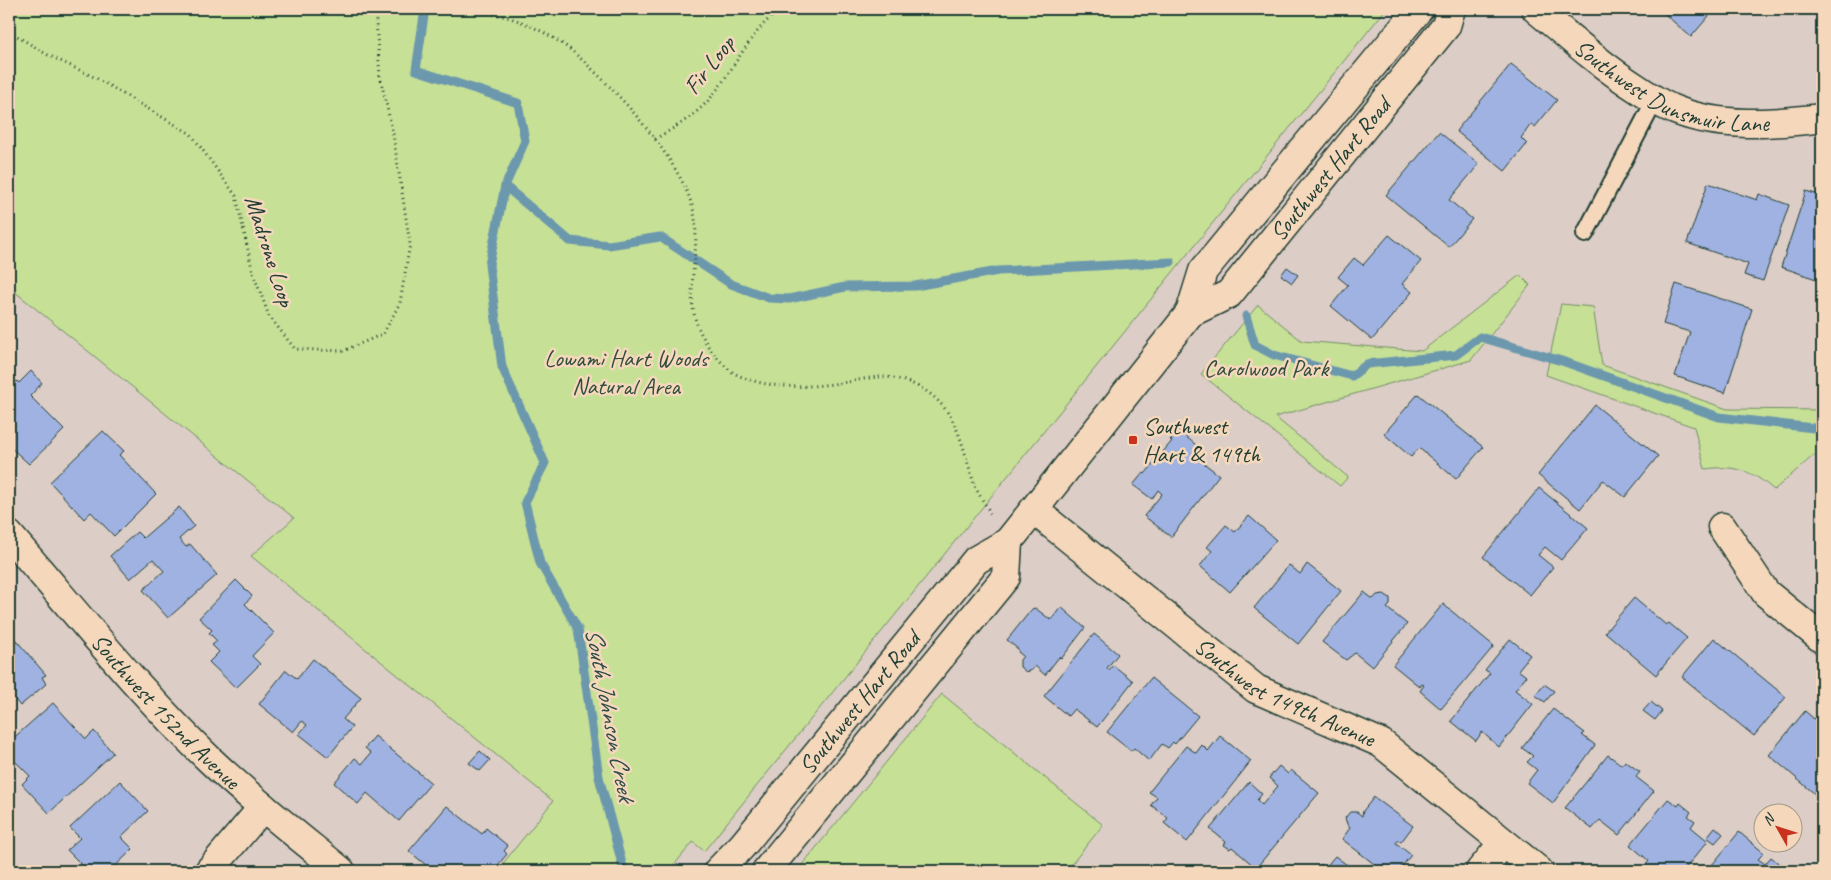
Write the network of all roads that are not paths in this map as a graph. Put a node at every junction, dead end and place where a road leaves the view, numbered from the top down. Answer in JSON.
{"nodes":[{"id":1,"x":1418,"y":9,"type":"edge"},
{"id":2,"x":1451,"y":9,"type":"edge"},
{"id":3,"x":1536,"y":9,"type":"edge"},
{"id":4,"x":1655,"y":100,"type":"junction"},
{"id":5,"x":1822,"y":118,"type":"edge"},
{"id":6,"x":1585,"y":234,"type":"dead end"},
{"id":7,"x":1190,"y":313,"type":"junction"},
{"id":8,"x":1034,"y":510,"type":"junction"},
{"id":9,"x":1722,"y":527,"type":"dead end"},
{"id":10,"x":9,"y":535,"type":"edge"},
{"id":11,"x":1008,"y":542,"type":"junction"},
{"id":12,"x":1822,"y":639,"type":"edge"},
{"id":13,"x":263,"y":807,"type":"junction"},
{"id":14,"x":1503,"y":843,"type":"junction"},
{"id":15,"x":768,"y":869,"type":"edge"},
{"id":16,"x":209,"y":871,"type":"edge"},
{"id":17,"x":341,"y":871,"type":"edge"},
{"id":18,"x":718,"y":871,"type":"edge"},
{"id":19,"x":1480,"y":871,"type":"edge"},
{"id":20,"x":1539,"y":871,"type":"edge"}],
"edges":[{"from":1,"to":7,"type":"main road","name":"Southwest Hart Road"},
{"from":2,"to":7,"type":"main road","name":"Southwest Hart Road"},
{"from":3,"to":4,"type":"main road","name":"Southwest Dunsmuir Lane"},
{"from":4,"to":5,"type":"main road","name":"Southwest Dunsmuir Lane"},
{"from":4,"to":6,"type":"lane"},
{"from":7,"to":8,"type":"main road","name":"Southwest Hart Road"},
{"from":8,"to":11,"type":"main road","name":"Southwest Hart Road"},
{"from":8,"to":14,"type":"main road","name":"Southwest 149th Avenue"},
{"from":9,"to":12,"type":"main road"},
{"from":10,"to":13,"type":"main road","name":"Southwest 152nd Avenue"},
{"from":11,"to":15,"type":"main road","name":"Southwest Hart Road"},
{"from":11,"to":18,"type":"main road","name":"Southwest Hart Road"},
{"from":13,"to":16,"type":"main road"},
{"from":13,"to":17,"type":"main road","name":"Southwest 152nd Avenue"},
{"from":14,"to":19,"type":"main road"},
{"from":14,"to":20,"type":"main road","name":"Southwest 149th Avenue"}]}
